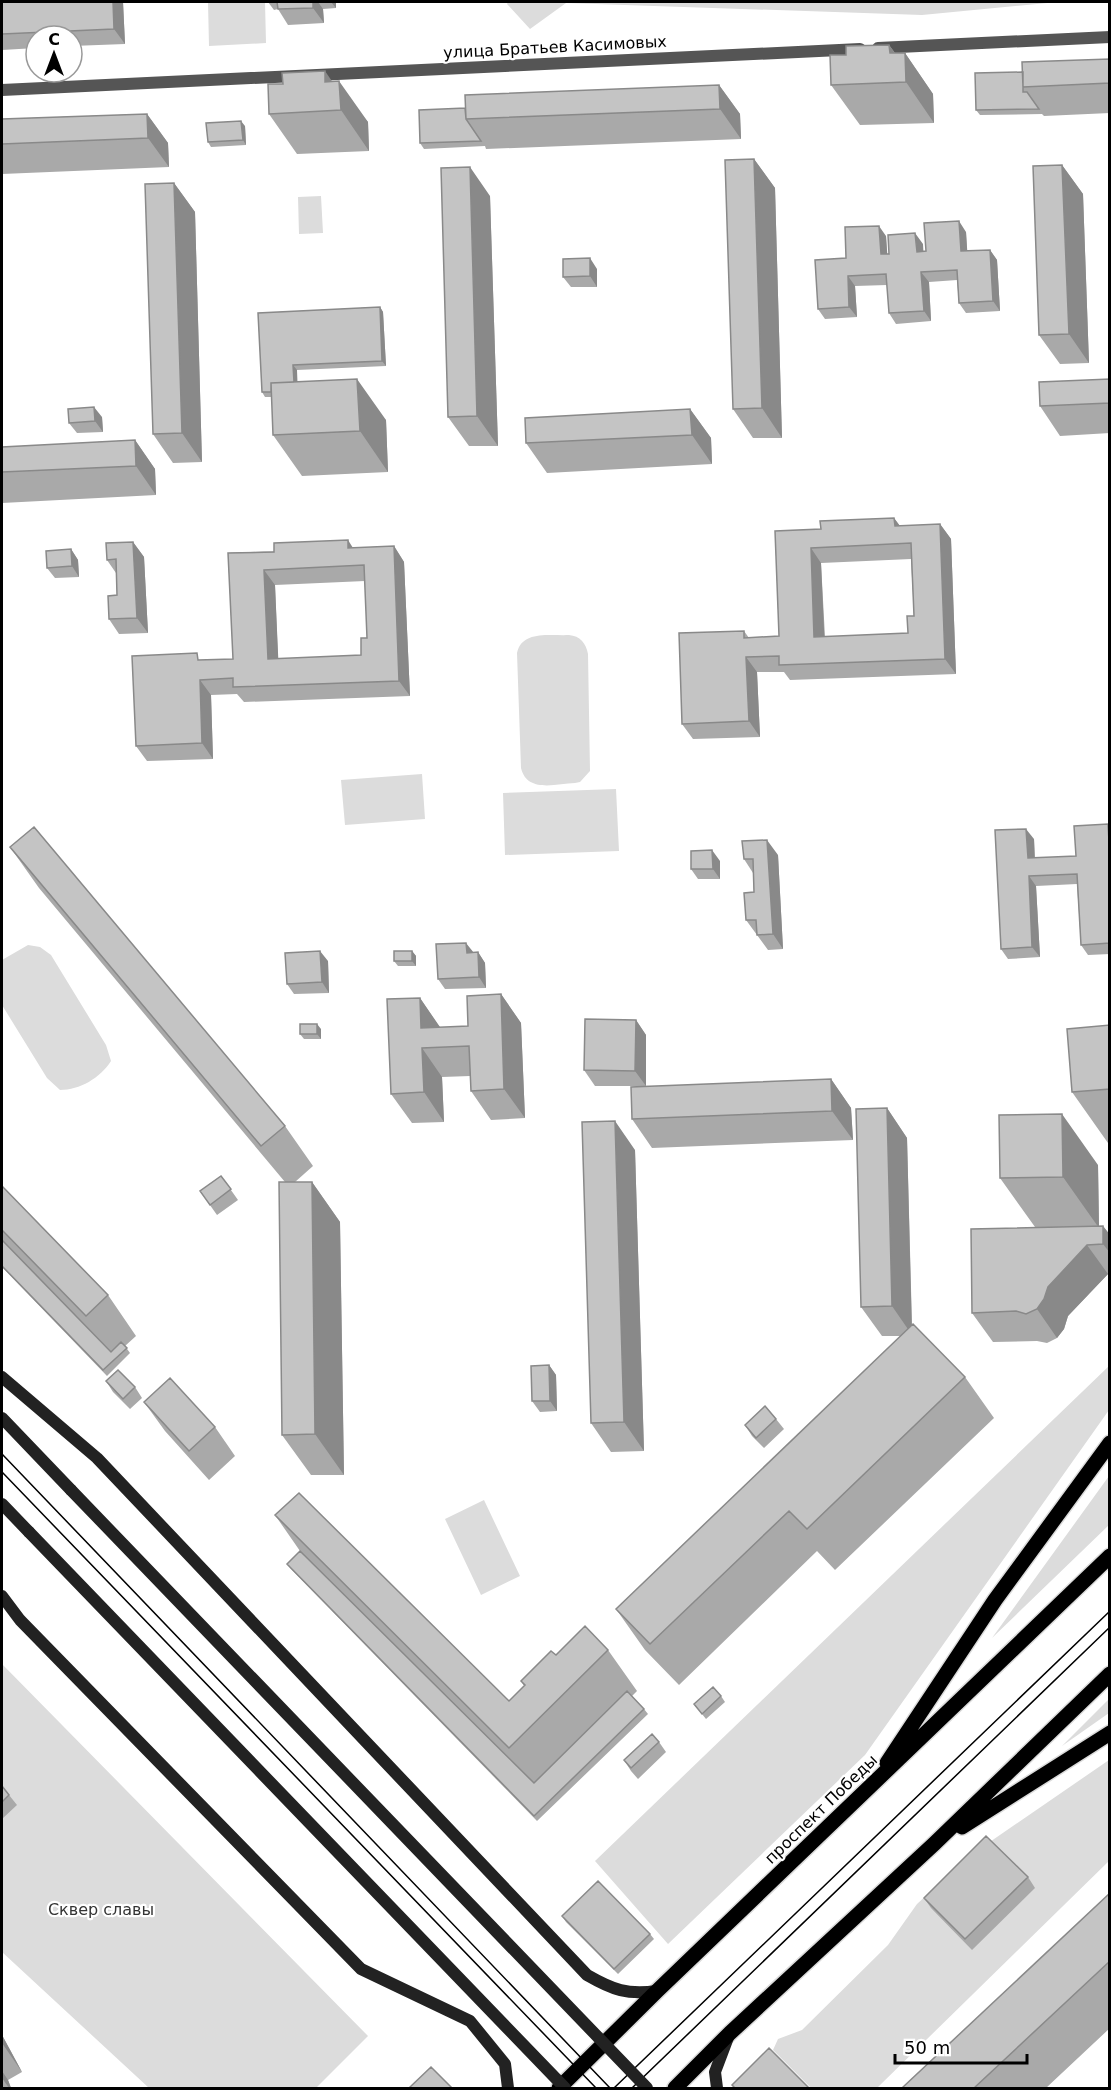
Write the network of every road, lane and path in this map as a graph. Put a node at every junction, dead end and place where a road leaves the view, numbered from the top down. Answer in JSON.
{"nodes":[{"id":1,"x":1110,"y":38,"type":"edge"},
{"id":2,"x":2,"y":90,"type":"edge"},
{"id":3,"x":2,"y":1377,"type":"edge"},
{"id":4,"x":2,"y":1418,"type":"edge"},
{"id":5,"x":1110,"y":1443,"type":"edge"},
{"id":6,"x":2,"y":1504,"type":"edge"},
{"id":7,"x":1110,"y":1556,"type":"edge"},
{"id":8,"x":2,"y":1596,"type":"edge"},
{"id":9,"x":1110,"y":1674,"type":"edge"},
{"id":10,"x":1110,"y":1733,"type":"edge"},
{"id":11,"x":870,"y":1787,"type":"junction"},
{"id":12,"x":934,"y":1844,"type":"junction"},
{"id":13,"x":657,"y":1991,"type":"junction"},
{"id":14,"x":730,"y":2033,"type":"junction"},
{"id":15,"x":508,"y":2088,"type":"edge"},
{"id":16,"x":559,"y":2088,"type":"edge"},
{"id":17,"x":565,"y":2088,"type":"edge"},
{"id":18,"x":647,"y":2088,"type":"edge"},
{"id":19,"x":675,"y":2088,"type":"edge"},
{"id":20,"x":717,"y":2088,"type":"edge"}],
"edges":[{"from":1,"to":2,"type":"street","name":"улица Братьев Касимовых"},
{"from":3,"to":13,"type":"main road"},
{"from":4,"to":18,"type":"main road","bridge":true},
{"from":5,"to":11,"type":"main road"},
{"from":6,"to":17,"type":"main road","bridge":true},
{"from":7,"to":11,"type":"main road","name":"проспект Победы"},
{"from":8,"to":15,"type":"main road"},
{"from":9,"to":12,"type":"main road"},
{"from":10,"to":12,"type":"main road"},
{"from":11,"to":13,"type":"main road","name":"проспект Победы"},
{"from":12,"to":14,"type":"main road"},
{"from":13,"to":16,"type":"main road","name":"проспект Победы"},
{"from":14,"to":19,"type":"main road"},
{"from":14,"to":20,"type":"main road"}]}
